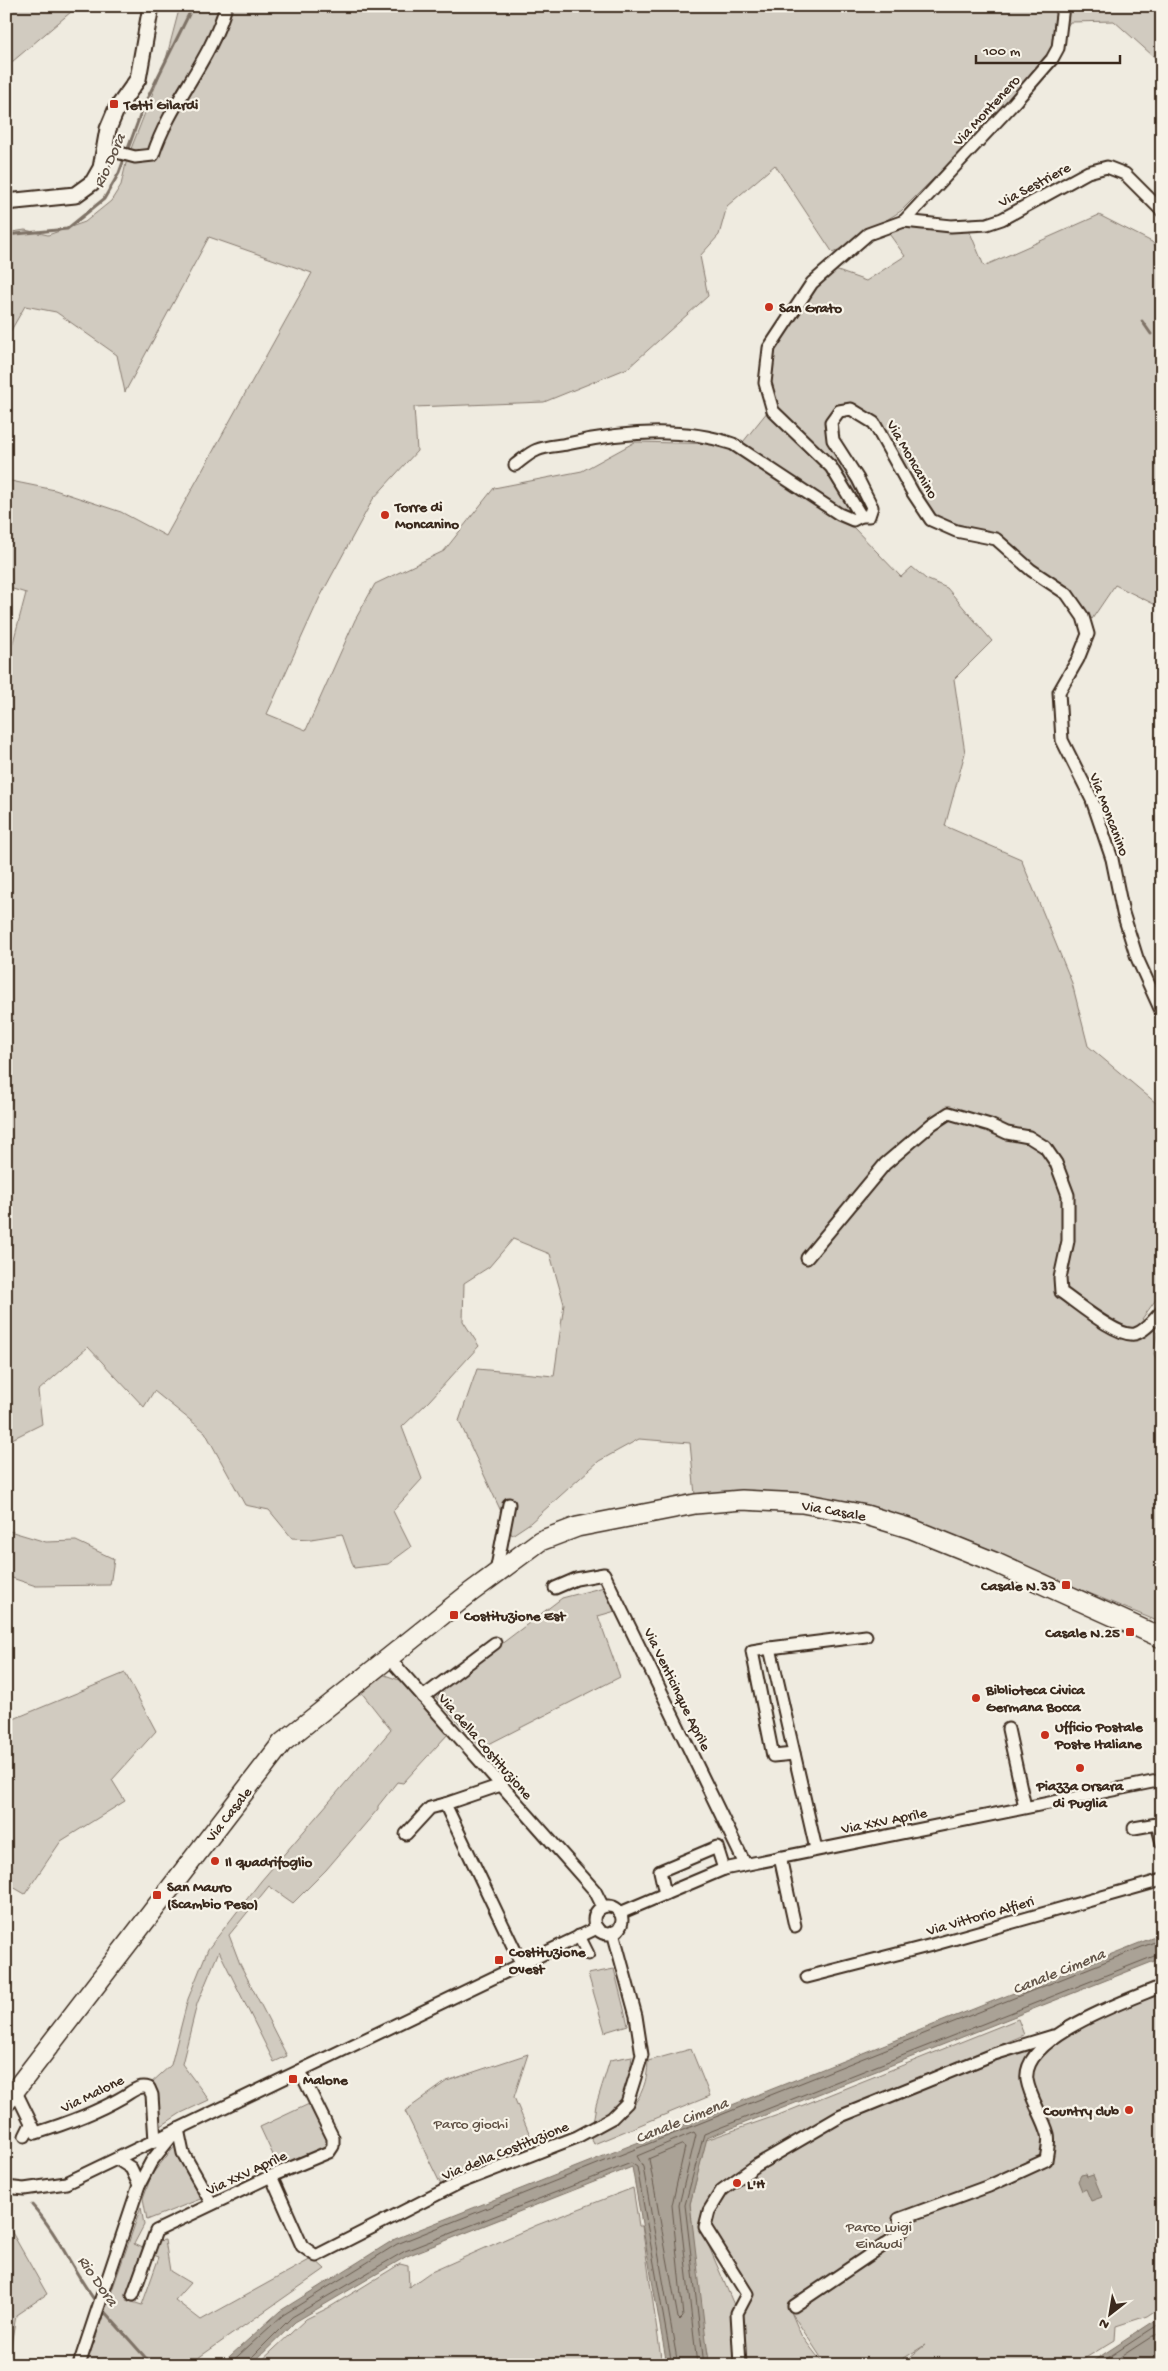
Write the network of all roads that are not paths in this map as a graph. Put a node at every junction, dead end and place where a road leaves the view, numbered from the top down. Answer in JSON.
{"nodes":[{"id":1,"x":151,"y":6,"type":"edge"},
{"id":2,"x":226,"y":6,"type":"edge"},
{"id":3,"x":1063,"y":6,"type":"edge"},
{"id":4,"x":110,"y":150,"type":"junction"},
{"id":5,"x":6,"y":202,"type":"edge"},
{"id":6,"x":1162,"y":211,"type":"edge"},
{"id":7,"x":904,"y":221,"type":"junction"},
{"id":8,"x":515,"y":464,"type":"dead end"},
{"id":9,"x":862,"y":516,"type":"junction"},
{"id":10,"x":1162,"y":1013,"type":"edge"},
{"id":11,"x":807,"y":1258,"type":"dead end"},
{"id":12,"x":1162,"y":1311,"type":"edge"},
{"id":13,"x":509,"y":1504,"type":"dead end"},
{"id":14,"x":496,"y":1572,"type":"junction"},
{"id":15,"x":555,"y":1588,"type":"dead end"},
{"id":16,"x":866,"y":1636,"type":"dead end"},
{"id":17,"x":1162,"y":1638,"type":"edge"},
{"id":18,"x":494,"y":1644,"type":"dead end"},
{"id":19,"x":770,"y":1648,"type":"junction"},
{"id":20,"x":389,"y":1658,"type":"junction"},
{"id":21,"x":423,"y":1697,"type":"junction"},
{"id":22,"x":782,"y":1701,"type":"junction"},
{"id":23,"x":762,"y":1705,"type":"junction"},
{"id":24,"x":1008,"y":1729,"type":"dead end"},
{"id":25,"x":794,"y":1754,"type":"junction"},
{"id":26,"x":1162,"y":1780,"type":"edge"},
{"id":27,"x":501,"y":1785,"type":"junction"},
{"id":28,"x":445,"y":1804,"type":"junction"},
{"id":29,"x":1025,"y":1807,"type":"junction"},
{"id":30,"x":1134,"y":1828,"type":"dead end"},
{"id":31,"x":406,"y":1834,"type":"dead end"},
{"id":32,"x":1162,"y":1842,"type":"edge"},
{"id":33,"x":816,"y":1849,"type":"junction"},
{"id":34,"x":780,"y":1857,"type":"junction"},
{"id":35,"x":745,"y":1864,"type":"junction"},
{"id":36,"x":724,"y":1869,"type":"junction"},
{"id":37,"x":1162,"y":1880,"type":"edge"},
{"id":38,"x":665,"y":1894,"type":"junction"},
{"id":39,"x":603,"y":1907,"type":"junction"},
{"id":40,"x":620,"y":1914,"type":"junction"},
{"id":41,"x":795,"y":1926,"type":"dead end"},
{"id":42,"x":596,"y":1928,"type":"junction"},
{"id":43,"x":613,"y":1932,"type":"junction"},
{"id":44,"x":579,"y":1936,"type":"junction"},
{"id":45,"x":588,"y":1954,"type":"dead end"},
{"id":46,"x":521,"y":1963,"type":"junction"},
{"id":47,"x":807,"y":1977,"type":"dead end"},
{"id":48,"x":1162,"y":1986,"type":"edge"},
{"id":49,"x":1053,"y":2036,"type":"junction"},
{"id":50,"x":300,"y":2071,"type":"junction"},
{"id":51,"x":11,"y":2096,"type":"edge"},
{"id":52,"x":31,"y":2124,"type":"junction"},
{"id":53,"x":178,"y":2129,"type":"junction"},
{"id":54,"x":25,"y":2136,"type":"dead end"},
{"id":55,"x":155,"y":2141,"type":"junction"},
{"id":56,"x":117,"y":2159,"type":"junction"},
{"id":57,"x":271,"y":2176,"type":"junction"},
{"id":58,"x":139,"y":2185,"type":"junction"},
{"id":59,"x":6,"y":2187,"type":"edge"},
{"id":60,"x":209,"y":2199,"type":"dead end"},
{"id":61,"x":133,"y":2296,"type":"dead end"},
{"id":62,"x":794,"y":2306,"type":"dead end"},
{"id":63,"x":79,"y":2365,"type":"edge"},
{"id":64,"x":740,"y":2365,"type":"edge"}],
"edges":[{"from":1,"to":4,"type":"street"},
{"from":2,"to":4,"type":"street"},
{"from":3,"to":7,"type":"street","name":"Via Montenero"},
{"from":4,"to":5,"type":"street"},
{"from":6,"to":7,"type":"street","name":"Via Sestriere"},
{"from":7,"to":9,"type":"street"},
{"from":8,"to":9,"type":"street"},
{"from":9,"to":10,"type":"street","name":"Via Moncanino"},
{"from":11,"to":12,"type":"street"},
{"from":13,"to":14,"type":"street"},
{"from":14,"to":17,"type":"main road","name":"Via Casale"},
{"from":14,"to":20,"type":"main road","name":"Via Casale"},
{"from":15,"to":35,"type":"street","name":"Via Venticinque Aprile"},
{"from":16,"to":19,"type":"street"},
{"from":18,"to":21,"type":"street","name":"Via della Costituzione"},
{"from":19,"to":22,"type":"street"},
{"from":19,"to":23,"type":"street"},
{"from":20,"to":21,"type":"street","name":"Via della Costituzione"},
{"from":20,"to":51,"type":"main road","name":"Via Casale"},
{"from":21,"to":27,"type":"street","name":"Via della Costituzione"},
{"from":22,"to":23,"type":"street"},
{"from":22,"to":25,"type":"street"},
{"from":23,"to":25,"type":"street"},
{"from":24,"to":29,"type":"street"},
{"from":25,"to":33,"type":"street"},
{"from":26,"to":29,"type":"street","name":"Via XXV Aprile"},
{"from":27,"to":28,"type":"street"},
{"from":27,"to":39,"type":"street","name":"Via della Costituzione"},
{"from":28,"to":31,"type":"street"},
{"from":28,"to":46,"type":"street"},
{"from":29,"to":33,"type":"street","name":"Via XXV Aprile"},
{"from":30,"to":32,"type":"street"},
{"from":33,"to":34,"type":"street","name":"Via XXV Aprile"},
{"from":34,"to":35,"type":"street","name":"Via XXV Aprile"},
{"from":34,"to":41,"type":"street"},
{"from":35,"to":36,"type":"street","name":"Via XXV Aprile"},
{"from":36,"to":38,"type":"street","name":"Via XXV Aprile"},
{"from":36,"to":38,"type":"street"},
{"from":37,"to":47,"type":"street","name":"Via Vittorio Alfieri"},
{"from":38,"to":40,"type":"street","name":"Via XXV Aprile"},
{"from":39,"to":40,"type":"street"},
{"from":39,"to":42,"type":"street"},
{"from":40,"to":43,"type":"street"},
{"from":42,"to":43,"type":"street"},
{"from":42,"to":44,"type":"street"},
{"from":43,"to":57,"type":"street","name":"Via della Costituzione"},
{"from":44,"to":45,"type":"street"},
{"from":44,"to":46,"type":"street"},
{"from":46,"to":50,"type":"street"},
{"from":48,"to":49,"type":"street"},
{"from":49,"to":62,"type":"street"},
{"from":49,"to":64,"type":"street"},
{"from":50,"to":53,"type":"street"},
{"from":50,"to":57,"type":"street","name":"Via XXV Aprile"},
{"from":51,"to":52,"type":"street"},
{"from":52,"to":54,"type":"street"},
{"from":52,"to":55,"type":"street","name":"Via Malone"},
{"from":53,"to":55,"type":"street"},
{"from":53,"to":58,"type":"street"},
{"from":53,"to":60,"type":"street"},
{"from":55,"to":56,"type":"street"},
{"from":56,"to":58,"type":"street"},
{"from":56,"to":59,"type":"street"},
{"from":57,"to":61,"type":"street","name":"Via XXV Aprile"},
{"from":58,"to":63,"type":"street"}]}
